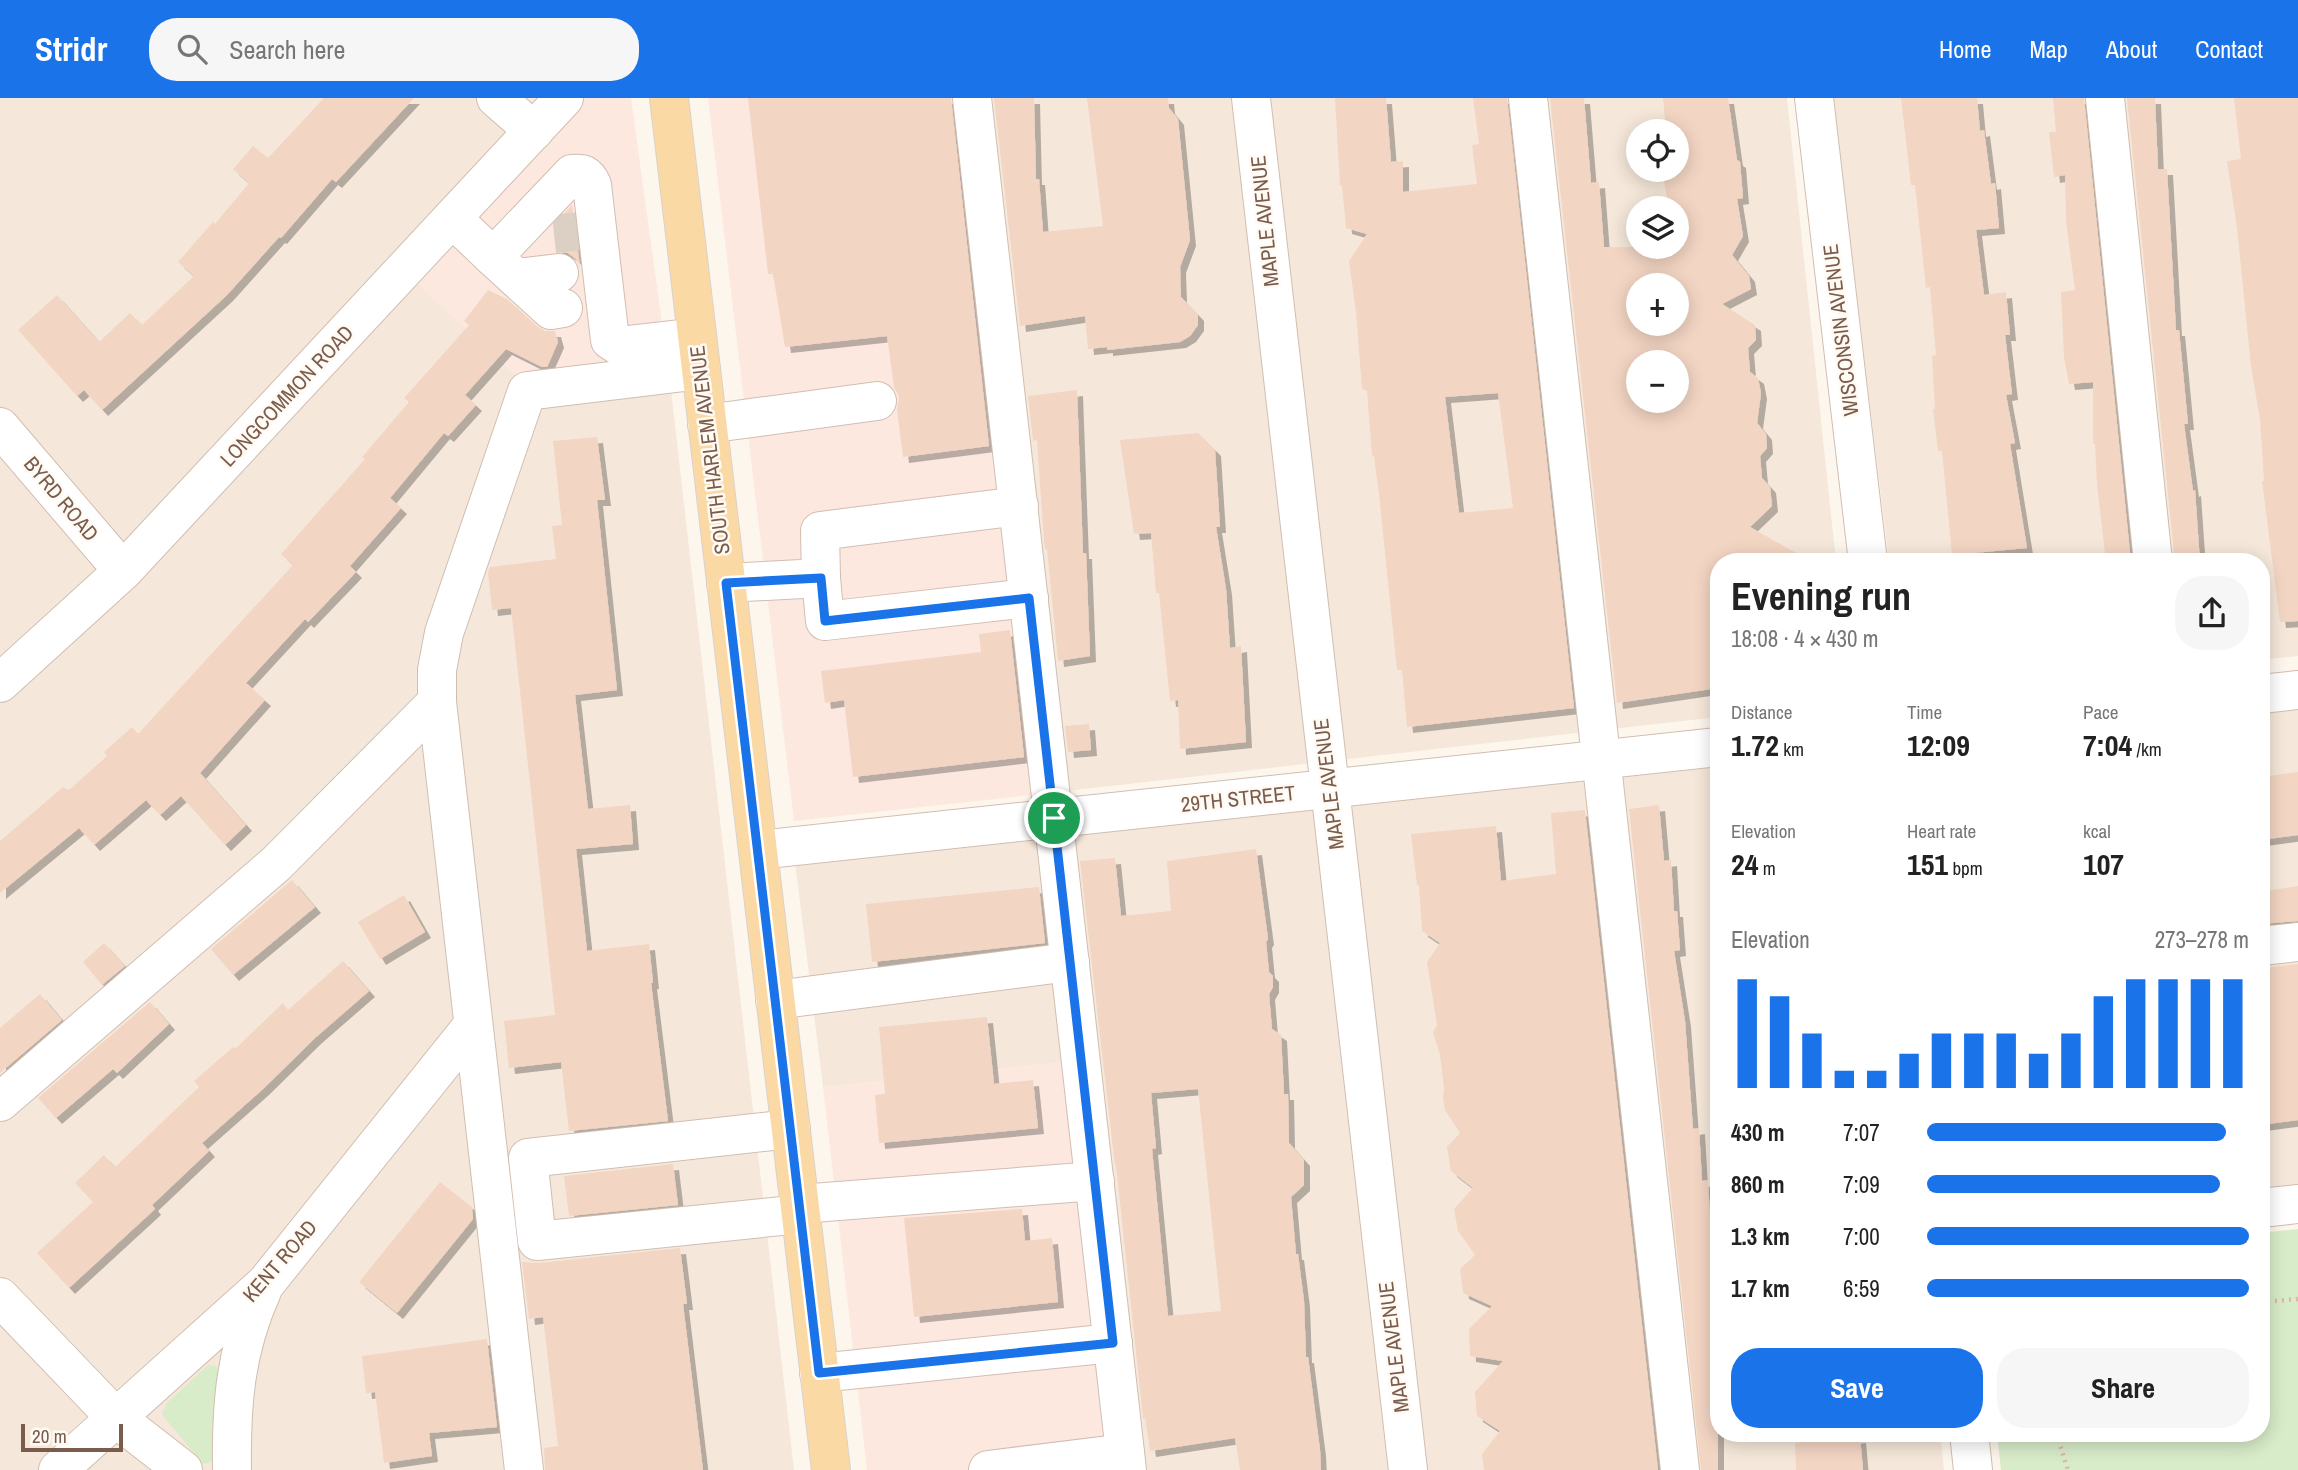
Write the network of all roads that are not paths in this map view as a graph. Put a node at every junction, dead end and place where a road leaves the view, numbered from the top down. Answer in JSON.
{"nodes":[{"id":1,"x":496,"y":98,"type":"edge"},
{"id":2,"x":564,"y":98,"type":"edge"},
{"id":3,"x":668,"y":98,"type":"edge"},
{"id":4,"x":972,"y":98,"type":"edge"},
{"id":5,"x":1251,"y":98,"type":"edge"},
{"id":6,"x":1528,"y":98,"type":"edge"},
{"id":7,"x":1814,"y":98,"type":"edge"},
{"id":8,"x":2105,"y":98,"type":"edge"},
{"id":9,"x":534,"y":131,"type":"junction"},
{"id":10,"x":452,"y":218,"type":"junction"},
{"id":11,"x":580,"y":231,"type":"junction"},
{"id":12,"x":506,"y":258,"type":"junction"},
{"id":13,"x":561,"y":291,"type":"dead end"},
{"id":14,"x":699,"y":354,"type":"junction"},
{"id":15,"x":877,"y":401,"type":"dead end"},
{"id":16,"x":707,"y":424,"type":"junction"},
{"id":17,"x":0,"y":427,"type":"edge"},
{"id":18,"x":1019,"y":506,"type":"junction"},
{"id":19,"x":1867,"y":553,"type":"edge"},
{"id":20,"x":2152,"y":553,"type":"edge"},
{"id":21,"x":123,"y":570,"type":"junction"},
{"id":22,"x":821,"y":578,"type":"junction"},
{"id":23,"x":726,"y":583,"type":"junction"},
{"id":24,"x":1029,"y":598,"type":"junction"},
{"id":25,"x":0,"y":683,"type":"edge"},
{"id":26,"x":2298,"y":690,"type":"edge"},
{"id":27,"x":2270,"y":693,"type":"edge"},
{"id":28,"x":437,"y":702,"type":"junction"},
{"id":29,"x":1710,"y":748,"type":"edge"},
{"id":30,"x":1603,"y":759,"type":"junction"},
{"id":31,"x":1329,"y":789,"type":"junction"},
{"id":32,"x":1054,"y":818,"type":"junction"},
{"id":33,"x":758,"y":850,"type":"junction"},
{"id":34,"x":2298,"y":942,"type":"edge"},
{"id":35,"x":2270,"y":945,"type":"edge"},
{"id":36,"x":1070,"y":961,"type":"junction"},
{"id":37,"x":775,"y":1000,"type":"junction"},
{"id":38,"x":473,"y":1025,"type":"junction"},
{"id":39,"x":0,"y":1102,"type":"edge"},
{"id":40,"x":790,"y":1129,"type":"junction"},
{"id":41,"x":1095,"y":1181,"type":"junction"},
{"id":42,"x":2298,"y":1204,"type":"edge"},
{"id":43,"x":2270,"y":1207,"type":"edge"},
{"id":44,"x":800,"y":1209,"type":"junction"},
{"id":45,"x":266,"y":1283,"type":"junction"},
{"id":46,"x":0,"y":1297,"type":"edge"},
{"id":47,"x":1113,"y":1343,"type":"junction"},
{"id":48,"x":819,"y":1373,"type":"junction"},
{"id":49,"x":116,"y":1419,"type":"junction"},
{"id":50,"x":1970,"y":1442,"type":"edge"},
{"id":51,"x":1126,"y":1462,"type":"edge"},
{"id":52,"x":58,"y":1470,"type":"edge"},
{"id":53,"x":183,"y":1470,"type":"edge"},
{"id":54,"x":232,"y":1470,"type":"edge"},
{"id":55,"x":524,"y":1470,"type":"edge"},
{"id":56,"x":831,"y":1470,"type":"edge"},
{"id":57,"x":988,"y":1470,"type":"edge"},
{"id":58,"x":1408,"y":1470,"type":"edge"},
{"id":59,"x":1680,"y":1470,"type":"edge"},
{"id":60,"x":1973,"y":1470,"type":"edge"}],
"edges":[{"from":1,"to":9,"type":"street"},
{"from":2,"to":9,"type":"street","name":"LONGCOMMON ROAD"},
{"from":3,"to":14,"type":"main road","name":"SOUTH HARLEM AVENUE"},
{"from":4,"to":18,"type":"street"},
{"from":5,"to":31,"type":"street","name":"MAPLE AVENUE"},
{"from":6,"to":30,"type":"street"},
{"from":7,"to":19,"type":"street","name":"WISCONSIN AVENUE"},
{"from":8,"to":20,"type":"street"},
{"from":9,"to":10,"type":"street","name":"LONGCOMMON ROAD"},
{"from":10,"to":12,"type":"street"},
{"from":10,"to":21,"type":"street","name":"LONGCOMMON ROAD"},
{"from":11,"to":12,"type":"street"},
{"from":11,"to":12,"type":"street"},
{"from":11,"to":14,"type":"street"},
{"from":12,"to":13,"type":"street"},
{"from":14,"to":16,"type":"main road","name":"SOUTH HARLEM AVENUE"},
{"from":14,"to":28,"type":"street"},
{"from":15,"to":16,"type":"street"},
{"from":16,"to":23,"type":"main road","name":"SOUTH HARLEM AVENUE"},
{"from":17,"to":21,"type":"street","name":"BYRD ROAD"},
{"from":18,"to":22,"type":"street"},
{"from":18,"to":24,"type":"street"},
{"from":21,"to":25,"type":"street","name":"LONGCOMMON ROAD"},
{"from":22,"to":23,"type":"street"},
{"from":22,"to":24,"type":"street"},
{"from":23,"to":33,"type":"main road","name":"SOUTH HARLEM AVENUE"},
{"from":24,"to":32,"type":"street"},
{"from":26,"to":27,"type":"street"},
{"from":28,"to":38,"type":"street"},
{"from":28,"to":39,"type":"street"},
{"from":29,"to":30,"type":"street","name":"29TH STREET"},
{"from":30,"to":31,"type":"street","name":"29TH STREET"},
{"from":30,"to":59,"type":"street"},
{"from":31,"to":32,"type":"street","name":"29TH STREET"},
{"from":31,"to":58,"type":"street","name":"MAPLE AVENUE"},
{"from":32,"to":33,"type":"street","name":"29TH STREET"},
{"from":32,"to":36,"type":"street"},
{"from":33,"to":37,"type":"main road","name":"SOUTH HARLEM AVENUE"},
{"from":34,"to":35,"type":"street"},
{"from":36,"to":37,"type":"street"},
{"from":36,"to":41,"type":"street"},
{"from":37,"to":40,"type":"main road","name":"SOUTH HARLEM AVENUE"},
{"from":38,"to":45,"type":"street","name":"KENT ROAD"},
{"from":38,"to":55,"type":"street"},
{"from":40,"to":44,"type":"main road","name":"SOUTH HARLEM AVENUE"},
{"from":40,"to":44,"type":"street"},
{"from":41,"to":44,"type":"street"},
{"from":41,"to":47,"type":"street"},
{"from":42,"to":43,"type":"street"},
{"from":44,"to":48,"type":"main road","name":"SOUTH HARLEM AVENUE"},
{"from":45,"to":49,"type":"street","name":"KENT ROAD"},
{"from":45,"to":54,"type":"street"},
{"from":46,"to":49,"type":"street"},
{"from":47,"to":48,"type":"street"},
{"from":47,"to":51,"type":"street"},
{"from":48,"to":56,"type":"main road","name":"SOUTH HARLEM AVENUE"},
{"from":49,"to":52,"type":"street","name":"KENT ROAD"},
{"from":49,"to":53,"type":"street"},
{"from":50,"to":60,"type":"street"},
{"from":51,"to":57,"type":"street"}]}
